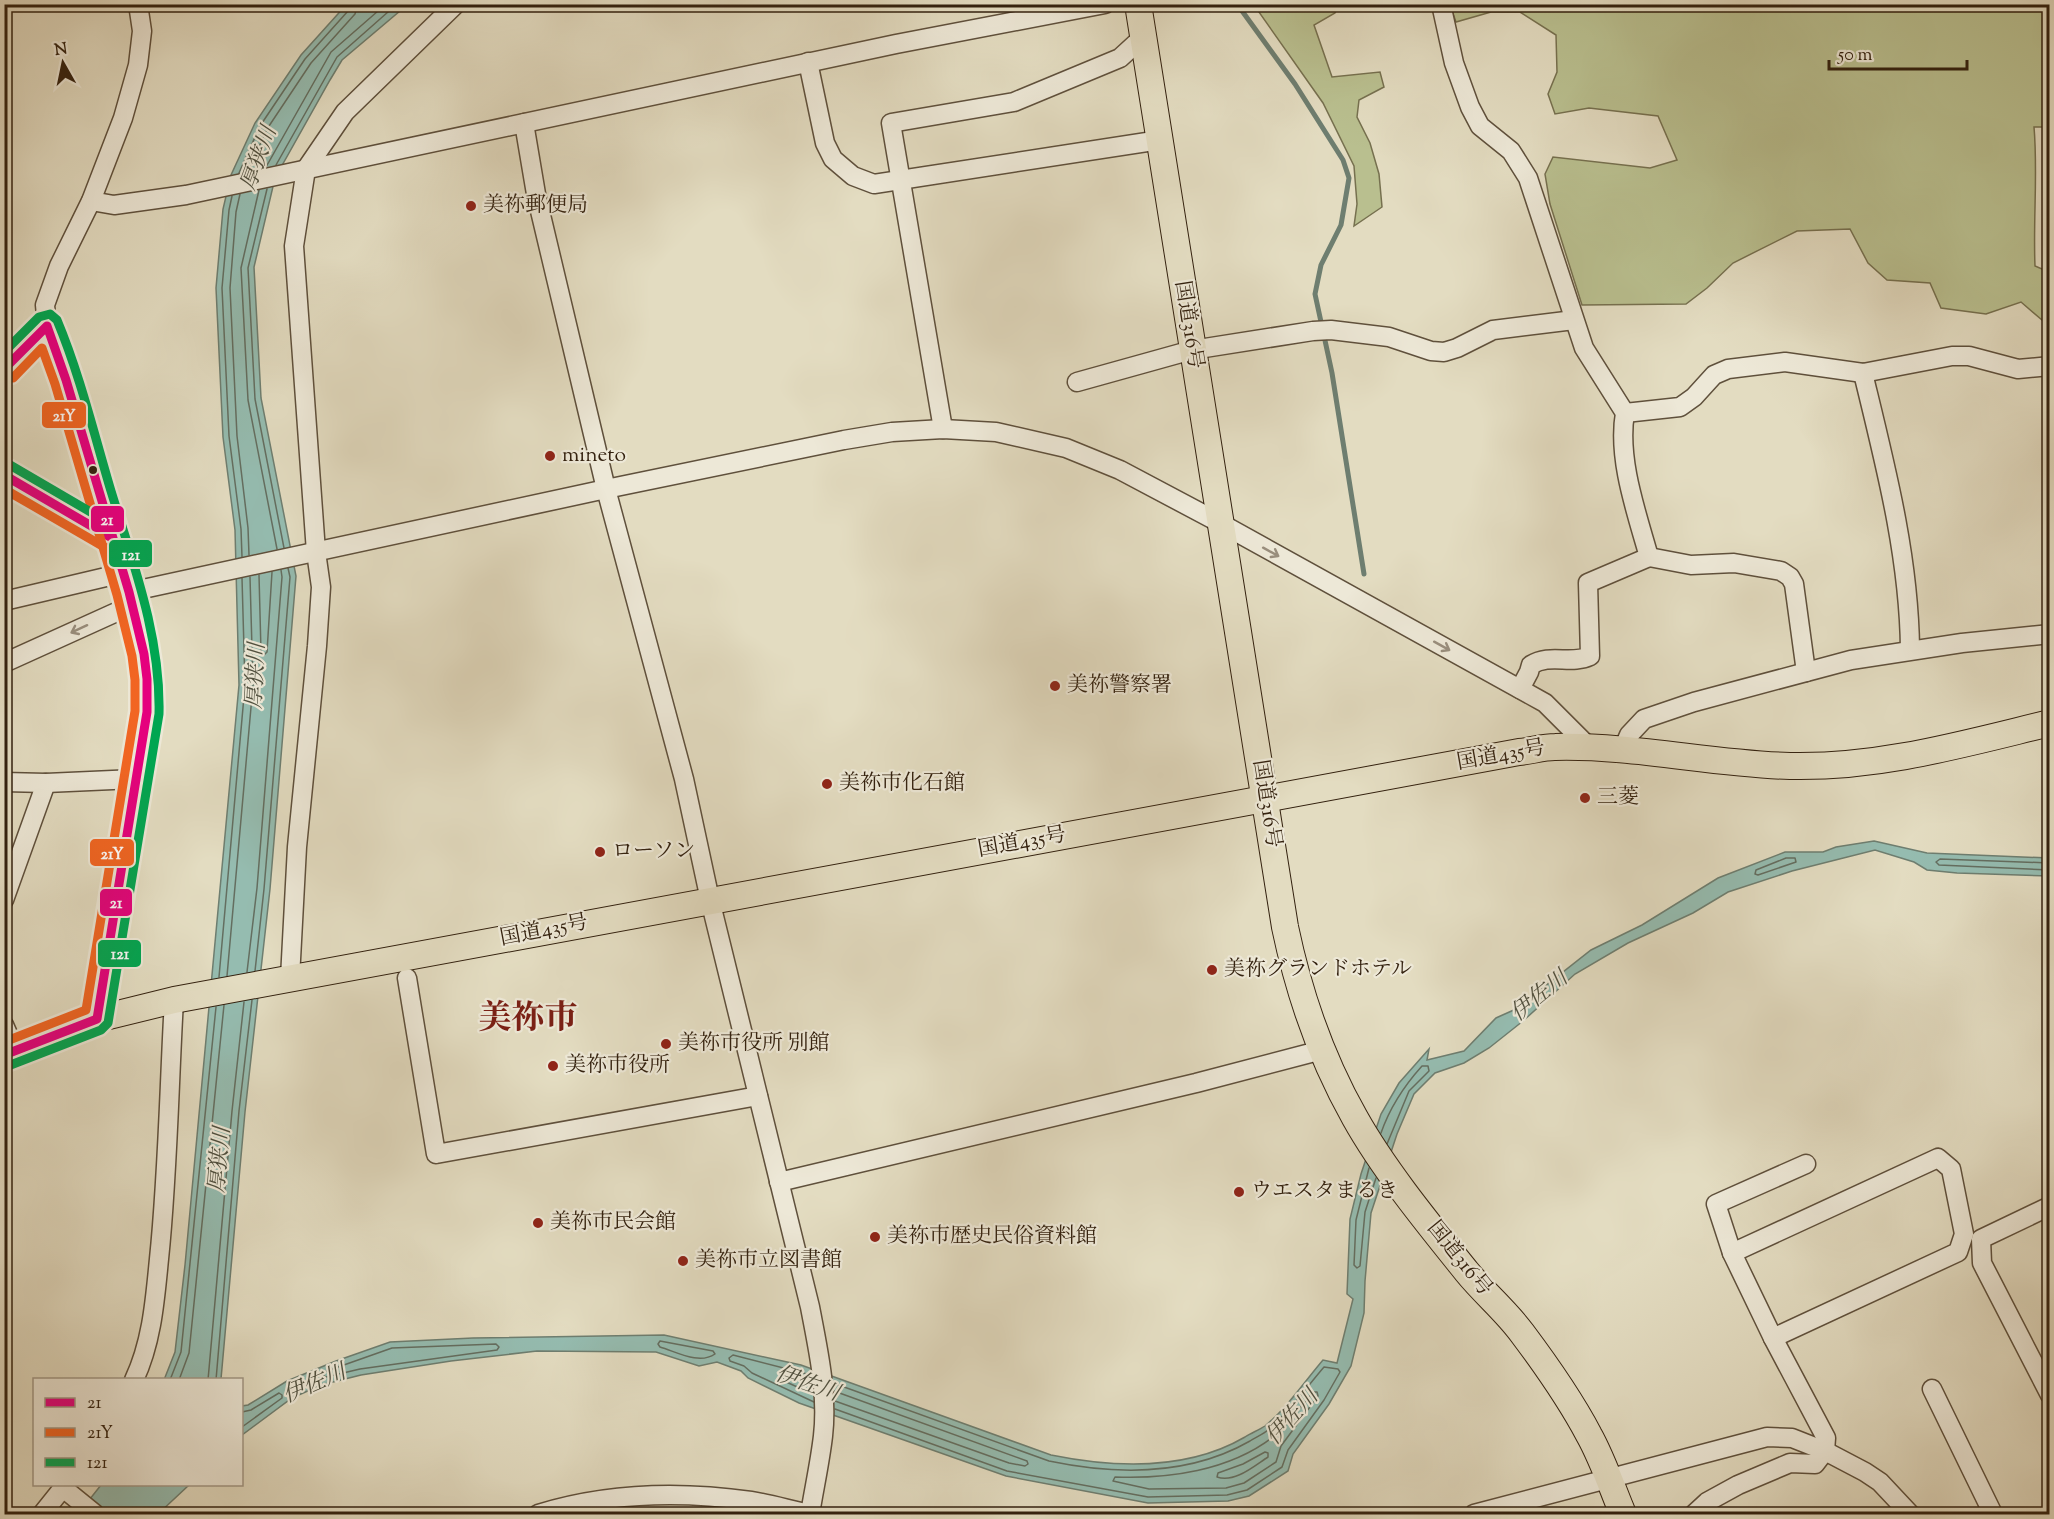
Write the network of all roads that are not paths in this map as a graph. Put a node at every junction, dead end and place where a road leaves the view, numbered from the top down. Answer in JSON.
{"nodes":[{"id":1,"x":138,"y":4,"type":"edge"},
{"id":2,"x":456,"y":4,"type":"edge"},
{"id":3,"x":1106,"y":4,"type":"edge"},
{"id":4,"x":1138,"y":4,"type":"edge"},
{"id":5,"x":1441,"y":4,"type":"edge"},
{"id":6,"x":1144,"y":36,"type":"junction"},
{"id":7,"x":808,"y":62,"type":"junction"},
{"id":8,"x":524,"y":123,"type":"junction"},
{"id":9,"x":1160,"y":140,"type":"junction"},
{"id":10,"x":306,"y":169,"type":"junction"},
{"id":11,"x":901,"y":181,"type":"junction"},
{"id":12,"x":91,"y":201,"type":"junction"},
{"id":13,"x":1574,"y":320,"type":"junction"},
{"id":14,"x":47,"y":326,"type":"junction"},
{"id":15,"x":1192,"y":350,"type":"junction"},
{"id":16,"x":2049,"y":366,"type":"edge"},
{"id":17,"x":4,"y":370,"type":"edge"},
{"id":18,"x":1863,"y":373,"type":"junction"},
{"id":19,"x":1077,"y":382,"type":"dead end"},
{"id":20,"x":1626,"y":413,"type":"junction"},
{"id":21,"x":943,"y":429,"type":"junction"},
{"id":22,"x":4,"y":475,"type":"edge"},
{"id":23,"x":606,"y":489,"type":"junction"},
{"id":24,"x":1220,"y":523,"type":"junction"},
{"id":25,"x":112,"y":538,"type":"junction"},
{"id":26,"x":311,"y":553,"type":"junction"},
{"id":27,"x":1649,"y":557,"type":"junction"},
{"id":28,"x":123,"y":573,"type":"junction"},
{"id":29,"x":130,"y":599,"type":"junction"},
{"id":30,"x":4,"y":601,"type":"edge"},
{"id":31,"x":2049,"y":634,"type":"edge"},
{"id":32,"x":1910,"y":650,"type":"junction"},
{"id":33,"x":4,"y":663,"type":"edge"},
{"id":34,"x":1806,"y":672,"type":"junction"},
{"id":35,"x":1520,"y":689,"type":"junction"},
{"id":36,"x":2049,"y":723,"type":"edge"},
{"id":37,"x":1591,"y":748,"type":"junction"},
{"id":38,"x":1622,"y":751,"type":"junction"},
{"id":39,"x":135,"y":779,"type":"junction"},
{"id":40,"x":4,"y":782,"type":"edge"},
{"id":41,"x":46,"y":783,"type":"junction"},
{"id":42,"x":1265,"y":799,"type":"junction"},
{"id":43,"x":4,"y":900,"type":"edge"},
{"id":44,"x":710,"y":900,"type":"junction"},
{"id":45,"x":407,"y":978,"type":"dead end"},
{"id":46,"x":285,"y":980,"type":"junction"},
{"id":47,"x":181,"y":999,"type":"junction"},
{"id":48,"x":97,"y":1019,"type":"junction"},
{"id":49,"x":4,"y":1025,"type":"edge"},
{"id":50,"x":1322,"y":1050,"type":"junction"},
{"id":51,"x":10,"y":1052,"type":"edge"},
{"id":52,"x":758,"y":1096,"type":"junction"},
{"id":53,"x":1806,"y":1164,"type":"dead end"},
{"id":54,"x":779,"y":1182,"type":"junction"},
{"id":55,"x":2049,"y":1206,"type":"edge"},
{"id":56,"x":1732,"y":1253,"type":"junction"},
{"id":57,"x":1773,"y":1338,"type":"junction"},
{"id":58,"x":135,"y":1378,"type":"edge"},
{"id":59,"x":1932,"y":1389,"type":"dead end"},
{"id":60,"x":2049,"y":1395,"type":"edge"},
{"id":61,"x":1825,"y":1451,"type":"junction"},
{"id":62,"x":1609,"y":1480,"type":"junction"},
{"id":63,"x":65,"y":1486,"type":"edge"},
{"id":64,"x":42,"y":1515,"type":"edge"},
{"id":65,"x":95,"y":1515,"type":"edge"},
{"id":66,"x":538,"y":1515,"type":"edge"},
{"id":67,"x":810,"y":1515,"type":"edge"},
{"id":68,"x":1473,"y":1515,"type":"edge"},
{"id":69,"x":1623,"y":1515,"type":"edge"},
{"id":70,"x":1694,"y":1515,"type":"edge"},
{"id":71,"x":1910,"y":1515,"type":"edge"},
{"id":72,"x":1993,"y":1515,"type":"edge"}],
"edges":[{"from":1,"to":12,"type":"street"},
{"from":2,"to":10,"type":"street"},
{"from":3,"to":7,"type":"street"},
{"from":4,"to":6,"type":"highway","name":"国道316号"},
{"from":5,"to":13,"type":"street"},
{"from":6,"to":9,"type":"highway","name":"国道316号"},
{"from":6,"to":11,"type":"street"},
{"from":7,"to":8,"type":"street"},
{"from":7,"to":11,"type":"street"},
{"from":8,"to":10,"type":"street"},
{"from":8,"to":23,"type":"street"},
{"from":9,"to":11,"type":"street"},
{"from":9,"to":15,"type":"highway","name":"国道316号"},
{"from":10,"to":12,"type":"street"},
{"from":10,"to":26,"type":"street"},
{"from":11,"to":21,"type":"street"},
{"from":12,"to":14,"type":"street"},
{"from":13,"to":15,"type":"street"},
{"from":13,"to":20,"type":"street"},
{"from":14,"to":17,"type":"street"},
{"from":14,"to":25,"type":"street"},
{"from":15,"to":19,"type":"street"},
{"from":15,"to":24,"type":"highway","name":"国道316号"},
{"from":16,"to":18,"type":"street"},
{"from":18,"to":20,"type":"street"},
{"from":18,"to":32,"type":"street"},
{"from":20,"to":27,"type":"street"},
{"from":21,"to":23,"type":"street"},
{"from":21,"to":24,"type":"street"},
{"from":22,"to":25,"type":"street"},
{"from":23,"to":26,"type":"street"},
{"from":23,"to":44,"type":"street"},
{"from":24,"to":35,"type":"street","one_way":true},
{"from":24,"to":42,"type":"highway","name":"国道316号"},
{"from":25,"to":28,"type":"street"},
{"from":26,"to":29,"type":"street"},
{"from":26,"to":46,"type":"street"},
{"from":27,"to":34,"type":"street"},
{"from":27,"to":35,"type":"street"},
{"from":28,"to":29,"type":"street"},
{"from":28,"to":30,"type":"street"},
{"from":29,"to":33,"type":"street","one_way":true},
{"from":29,"to":39,"type":"street"},
{"from":31,"to":32,"type":"street"},
{"from":32,"to":34,"type":"street"},
{"from":34,"to":38,"type":"street"},
{"from":35,"to":37,"type":"street"},
{"from":36,"to":38,"type":"highway","name":"国道435号"},
{"from":37,"to":38,"type":"highway","name":"国道435号"},
{"from":37,"to":42,"type":"highway","name":"国道435号"},
{"from":39,"to":41,"type":"street"},
{"from":39,"to":48,"type":"street"},
{"from":40,"to":41,"type":"street"},
{"from":41,"to":43,"type":"street"},
{"from":42,"to":44,"type":"highway","name":"国道435号"},
{"from":42,"to":50,"type":"highway","name":"国道316号"},
{"from":44,"to":46,"type":"highway","name":"国道435号"},
{"from":44,"to":52,"type":"street"},
{"from":45,"to":52,"type":"street"},
{"from":46,"to":47,"type":"highway","name":"国道435号"},
{"from":47,"to":48,"type":"highway","name":"国道435号"},
{"from":47,"to":58,"type":"street"},
{"from":48,"to":51,"type":"highway","name":"国道435号"},
{"from":49,"to":51,"type":"street"},
{"from":50,"to":54,"type":"street"},
{"from":50,"to":62,"type":"highway","name":"国道316号"},
{"from":52,"to":54,"type":"street"},
{"from":53,"to":56,"type":"street"},
{"from":54,"to":67,"type":"street"},
{"from":55,"to":60,"type":"street"},
{"from":56,"to":57,"type":"street"},
{"from":56,"to":57,"type":"street"},
{"from":57,"to":61,"type":"street"},
{"from":59,"to":72,"type":"street"},
{"from":61,"to":62,"type":"street"},
{"from":61,"to":70,"type":"street"},
{"from":61,"to":71,"type":"street"},
{"from":62,"to":68,"type":"street"},
{"from":62,"to":69,"type":"highway","name":"国道316号"},
{"from":63,"to":64,"type":"street"},
{"from":63,"to":65,"type":"street"},
{"from":66,"to":67,"type":"street"}]}
